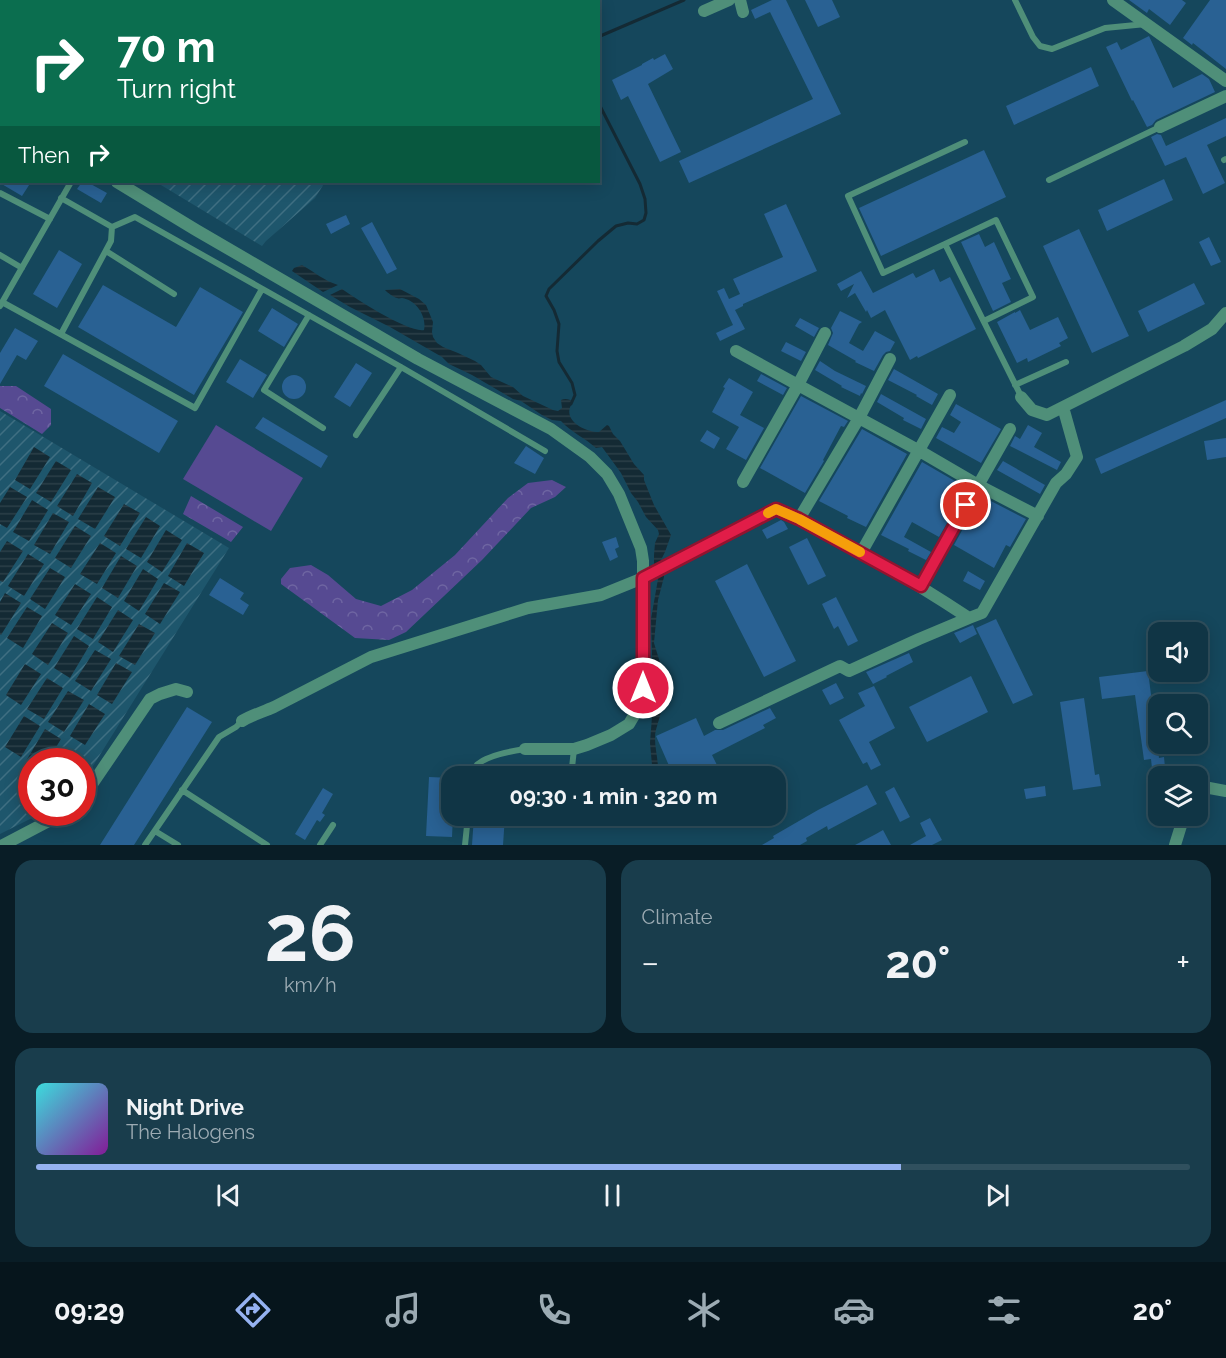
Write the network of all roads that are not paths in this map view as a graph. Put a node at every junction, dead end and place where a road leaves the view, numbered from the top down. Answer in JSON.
{"nodes":[{"id":1,"x":729,"y":0,"type":"edge"},
{"id":2,"x":1015,"y":0,"type":"edge"},
{"id":3,"x":1113,"y":0,"type":"edge"},
{"id":4,"x":704,"y":11,"type":"dead end"},
{"id":5,"x":1147,"y":24,"type":"junction"},
{"id":6,"x":1226,"y":81,"type":"edge"},
{"id":7,"x":1226,"y":96,"type":"edge"},
{"id":8,"x":1160,"y":127,"type":"joint"},
{"id":9,"x":965,"y":142,"type":"dead end"},
{"id":10,"x":1048,"y":180,"type":"dead end"},
{"id":11,"x":70,"y":183,"type":"edge"},
{"id":12,"x":119,"y":183,"type":"edge"},
{"id":13,"x":0,"y":193,"type":"edge"},
{"id":14,"x":61,"y":198,"type":"junction"},
{"id":15,"x":50,"y":219,"type":"junction"},
{"id":16,"x":112,"y":227,"type":"junction"},
{"id":17,"x":945,"y":244,"type":"junction"},
{"id":18,"x":106,"y":251,"type":"junction"},
{"id":19,"x":0,"y":255,"type":"edge"},
{"id":20,"x":22,"y":268,"type":"junction"},
{"id":21,"x":262,"y":289,"type":"junction"},
{"id":22,"x":174,"y":294,"type":"dead end"},
{"id":23,"x":1,"y":304,"type":"edge"},
{"id":24,"x":1226,"y":313,"type":"edge"},
{"id":25,"x":309,"y":315,"type":"junction"},
{"id":26,"x":984,"y":321,"type":"junction"},
{"id":27,"x":825,"y":333,"type":"dead end"},
{"id":28,"x":61,"y":334,"type":"junction"},
{"id":29,"x":736,"y":351,"type":"dead end"},
{"id":30,"x":890,"y":359,"type":"dead end"},
{"id":31,"x":1066,"y":362,"type":"dead end"},
{"id":32,"x":401,"y":367,"type":"junction"},
{"id":33,"x":798,"y":385,"type":"junction"},
{"id":34,"x":1015,"y":385,"type":"junction"},
{"id":35,"x":950,"y":395,"type":"dead end"},
{"id":36,"x":1022,"y":397,"type":"joint"},
{"id":37,"x":1063,"y":407,"type":"junction"},
{"id":38,"x":859,"y":418,"type":"junction"},
{"id":39,"x":323,"y":428,"type":"dead end"},
{"id":40,"x":1010,"y":429,"type":"dead end"},
{"id":41,"x":356,"y":435,"type":"dead end"},
{"id":42,"x":918,"y":450,"type":"junction"},
{"id":43,"x":545,"y":451,"type":"dead end"},
{"id":44,"x":743,"y":482,"type":"dead end"},
{"id":45,"x":978,"y":485,"type":"junction"},
{"id":46,"x":1038,"y":516,"type":"junction"},
{"id":47,"x":799,"y":519,"type":"junction"},
{"id":48,"x":861,"y":553,"type":"junction"},
{"id":49,"x":643,"y":578,"type":"junction"},
{"id":50,"x":921,"y":586,"type":"junction"},
{"id":51,"x":969,"y":618,"type":"junction"},
{"id":52,"x":187,"y":692,"type":"dead end"},
{"id":53,"x":242,"y":721,"type":"joint"},
{"id":54,"x":719,"y":723,"type":"dead end"},
{"id":55,"x":525,"y":749,"type":"joint"},
{"id":56,"x":574,"y":749,"type":"junction"},
{"id":57,"x":476,"y":766,"type":"edge"},
{"id":58,"x":572,"y":766,"type":"edge"},
{"id":59,"x":96,"y":778,"type":"edge"},
{"id":60,"x":1208,"y":788,"type":"edge"},
{"id":61,"x":182,"y":790,"type":"junction"},
{"id":62,"x":1226,"y":791,"type":"edge"},
{"id":63,"x":333,"y":825,"type":"dead end"},
{"id":64,"x":39,"y":826,"type":"edge"},
{"id":65,"x":467,"y":826,"type":"edge"},
{"id":66,"x":1181,"y":826,"type":"edge"},
{"id":67,"x":155,"y":831,"type":"junction"},
{"id":68,"x":3,"y":845,"type":"edge"},
{"id":69,"x":145,"y":845,"type":"edge"},
{"id":70,"x":178,"y":845,"type":"edge"},
{"id":71,"x":267,"y":845,"type":"edge"},
{"id":72,"x":320,"y":845,"type":"edge"},
{"id":73,"x":465,"y":845,"type":"edge"},
{"id":74,"x":1175,"y":845,"type":"edge"}],
"edges":[{"from":1,"to":4,"type":"street"},
{"from":2,"to":5,"type":"lane"},
{"from":3,"to":5,"type":"street"},
{"from":5,"to":6,"type":"street"},
{"from":7,"to":8,"type":"street"},
{"from":8,"to":10,"type":"lane"},
{"from":9,"to":17,"type":"lane"},
{"from":11,"to":14,"type":"lane"},
{"from":12,"to":49,"type":"street"},
{"from":13,"to":15,"type":"lane"},
{"from":14,"to":15,"type":"lane"},
{"from":14,"to":16,"type":"lane"},
{"from":15,"to":20,"type":"lane"},
{"from":16,"to":18,"type":"lane"},
{"from":16,"to":21,"type":"lane"},
{"from":17,"to":26,"type":"lane"},
{"from":17,"to":26,"type":"lane"},
{"from":18,"to":22,"type":"lane"},
{"from":18,"to":28,"type":"lane"},
{"from":19,"to":20,"type":"lane"},
{"from":20,"to":23,"type":"lane"},
{"from":21,"to":25,"type":"lane"},
{"from":21,"to":28,"type":"lane"},
{"from":23,"to":28,"type":"lane"},
{"from":24,"to":37,"type":"street"},
{"from":25,"to":32,"type":"lane"},
{"from":25,"to":39,"type":"lane"},
{"from":26,"to":34,"type":"lane"},
{"from":27,"to":33,"type":"street"},
{"from":29,"to":33,"type":"street"},
{"from":30,"to":38,"type":"street"},
{"from":31,"to":34,"type":"lane"},
{"from":32,"to":41,"type":"lane"},
{"from":32,"to":43,"type":"lane"},
{"from":33,"to":38,"type":"street"},
{"from":33,"to":44,"type":"street"},
{"from":34,"to":36,"type":"lane"},
{"from":35,"to":42,"type":"street"},
{"from":36,"to":37,"type":"street"},
{"from":37,"to":46,"type":"street"},
{"from":38,"to":42,"type":"street"},
{"from":38,"to":47,"type":"street"},
{"from":40,"to":45,"type":"street"},
{"from":42,"to":45,"type":"street"},
{"from":42,"to":48,"type":"street"},
{"from":45,"to":46,"type":"street"},
{"from":45,"to":50,"type":"street"},
{"from":46,"to":51,"type":"street"},
{"from":47,"to":48,"type":"street"},
{"from":47,"to":49,"type":"street"},
{"from":48,"to":50,"type":"street"},
{"from":49,"to":53,"type":"street"},
{"from":49,"to":56,"type":"street"},
{"from":50,"to":51,"type":"street"},
{"from":51,"to":54,"type":"street"},
{"from":52,"to":59,"type":"street"},
{"from":53,"to":61,"type":"lane"},
{"from":55,"to":56,"type":"street"},
{"from":55,"to":57,"type":"lane"},
{"from":56,"to":58,"type":"lane"},
{"from":60,"to":62,"type":"street"},
{"from":61,"to":67,"type":"lane"},
{"from":61,"to":71,"type":"lane"},
{"from":63,"to":72,"type":"lane"},
{"from":64,"to":68,"type":"street"},
{"from":65,"to":73,"type":"lane"},
{"from":66,"to":74,"type":"street"},
{"from":67,"to":69,"type":"lane"},
{"from":67,"to":70,"type":"lane"}]}
